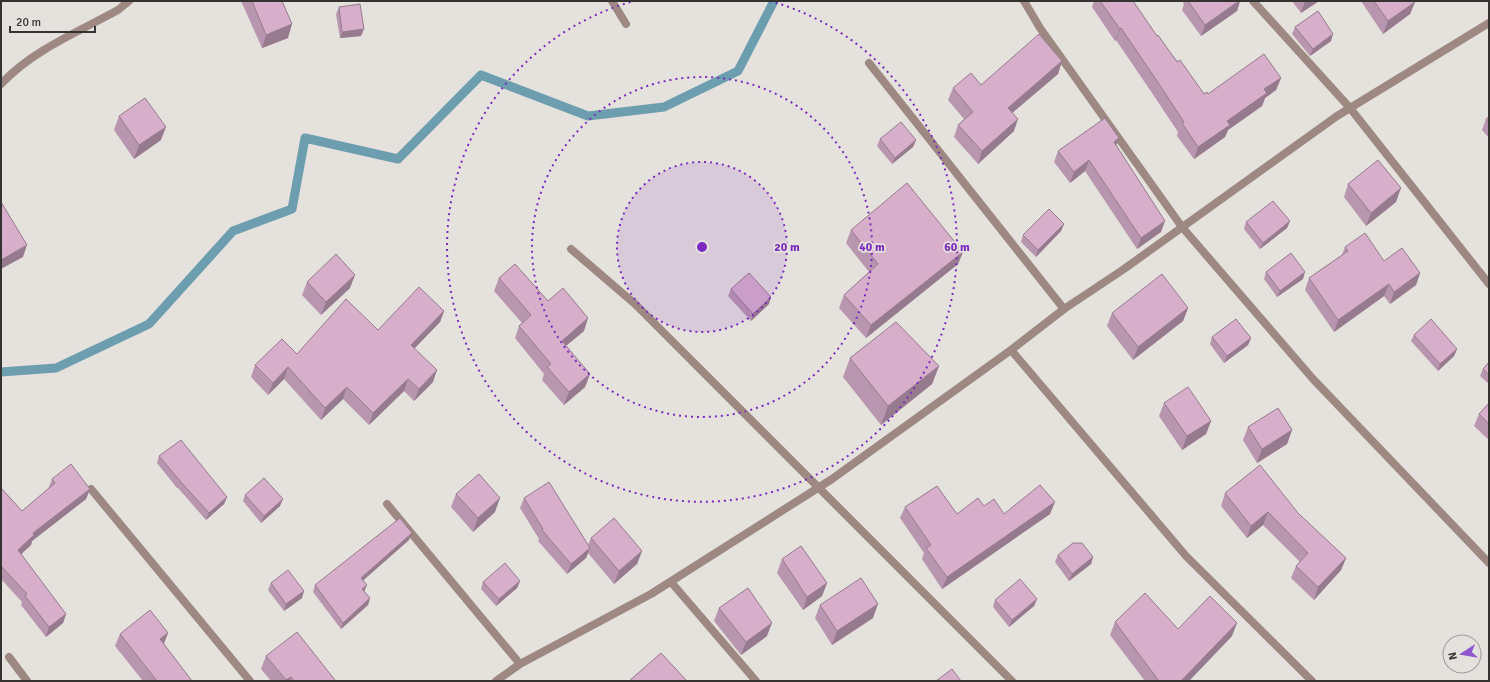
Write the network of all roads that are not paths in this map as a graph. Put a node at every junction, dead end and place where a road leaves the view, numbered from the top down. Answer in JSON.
{"nodes":[{"id":1,"x":129,"y":1,"type":"edge"},
{"id":2,"x":612,"y":1,"type":"edge"},
{"id":3,"x":1024,"y":1,"type":"edge"},
{"id":4,"x":1253,"y":1,"type":"edge"},
{"id":5,"x":1489,"y":23,"type":"edge"},
{"id":6,"x":626,"y":24,"type":"dead end"},
{"id":7,"x":869,"y":63,"type":"dead end"},
{"id":8,"x":1,"y":84,"type":"edge"},
{"id":9,"x":1350,"y":108,"type":"junction"},
{"id":10,"x":1182,"y":227,"type":"junction"},
{"id":11,"x":571,"y":249,"type":"dead end"},
{"id":12,"x":1489,"y":284,"type":"edge"},
{"id":13,"x":1064,"y":309,"type":"junction"},
{"id":14,"x":1011,"y":350,"type":"junction"},
{"id":15,"x":819,"y":488,"type":"junction"},
{"id":16,"x":91,"y":489,"type":"edge"},
{"id":17,"x":387,"y":504,"type":"dead end"},
{"id":18,"x":1489,"y":563,"type":"edge"},
{"id":19,"x":671,"y":582,"type":"junction"},
{"id":20,"x":9,"y":657,"type":"dead end"},
{"id":21,"x":520,"y":664,"type":"junction"},
{"id":22,"x":28,"y":681,"type":"edge"},
{"id":23,"x":250,"y":681,"type":"edge"},
{"id":24,"x":496,"y":681,"type":"edge"},
{"id":25,"x":756,"y":681,"type":"edge"},
{"id":26,"x":1012,"y":681,"type":"edge"},
{"id":27,"x":1312,"y":681,"type":"edge"}],
"edges":[{"from":1,"to":8,"type":"street"},
{"from":2,"to":6,"type":"street"},
{"from":3,"to":10,"type":"street"},
{"from":4,"to":9,"type":"street"},
{"from":5,"to":9,"type":"street"},
{"from":7,"to":13,"type":"street"},
{"from":9,"to":10,"type":"street"},
{"from":9,"to":12,"type":"street"},
{"from":10,"to":13,"type":"street"},
{"from":10,"to":18,"type":"street"},
{"from":11,"to":15,"type":"street"},
{"from":13,"to":14,"type":"street"},
{"from":14,"to":15,"type":"street"},
{"from":14,"to":27,"type":"street"},
{"from":15,"to":19,"type":"street"},
{"from":15,"to":26,"type":"street"},
{"from":16,"to":23,"type":"street"},
{"from":17,"to":21,"type":"street"},
{"from":19,"to":21,"type":"street"},
{"from":19,"to":25,"type":"street"},
{"from":20,"to":22,"type":"street"},
{"from":21,"to":24,"type":"street"}]}
